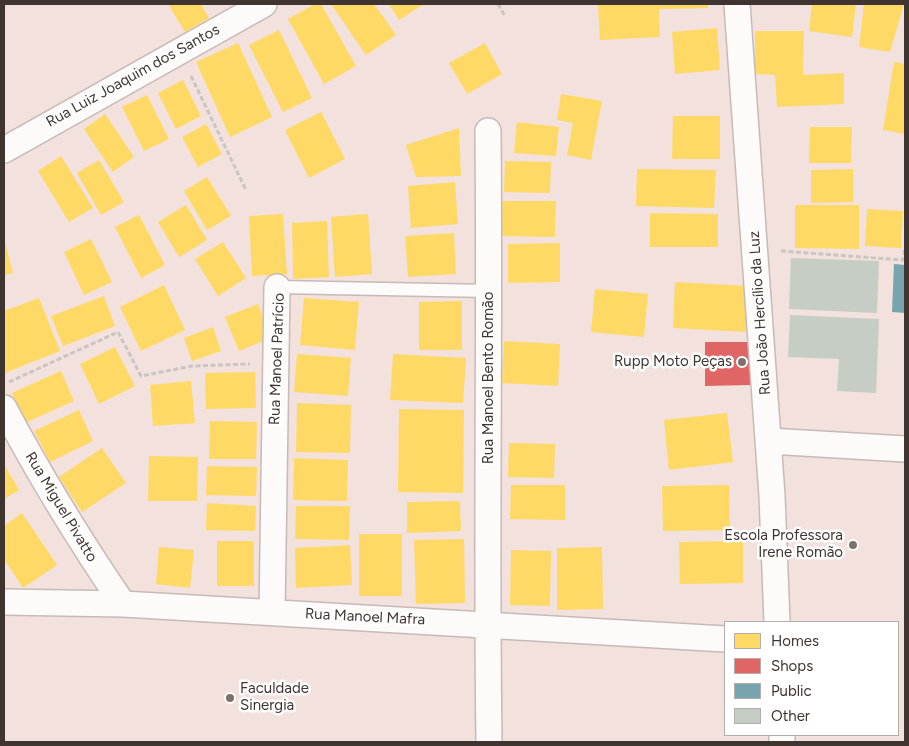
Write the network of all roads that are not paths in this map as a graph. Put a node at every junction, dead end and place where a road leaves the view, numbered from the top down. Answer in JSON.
{"nodes":[{"id":1,"x":264,"y":4,"type":"edge"},
{"id":2,"x":737,"y":4,"type":"edge"},
{"id":3,"x":488,"y":131,"type":"dead end"},
{"id":4,"x":4,"y":150,"type":"edge"},
{"id":5,"x":277,"y":287,"type":"joint"},
{"id":6,"x":490,"y":291,"type":"junction"},
{"id":7,"x":4,"y":408,"type":"edge"},
{"id":8,"x":768,"y":441,"type":"junction"},
{"id":9,"x":905,"y":448,"type":"edge"},
{"id":10,"x":4,"y":602,"type":"edge"},
{"id":11,"x":123,"y":604,"type":"junction"},
{"id":12,"x":272,"y":612,"type":"junction"},
{"id":13,"x":777,"y":621,"type":"edge"},
{"id":14,"x":487,"y":624,"type":"junction"},
{"id":15,"x":724,"y":639,"type":"edge"},
{"id":16,"x":489,"y":742,"type":"edge"}],
"edges":[{"from":1,"to":4,"type":"street","name":"Rua Luiz Joaquim dos Santos"},
{"from":2,"to":8,"type":"street","name":"Rua João Hercílio da Luz"},
{"from":3,"to":6,"type":"street","name":"Rua Manoel Bento Romão"},
{"from":5,"to":6,"type":"lane","name":"Rua Manoel Patrício"},
{"from":5,"to":12,"type":"street","name":"Rua Manoel Patrício"},
{"from":6,"to":14,"type":"street","name":"Rua Manoel Bento Romão"},
{"from":7,"to":11,"type":"street","name":"Rua Miguel Pivatto"},
{"from":8,"to":9,"type":"street"},
{"from":8,"to":13,"type":"street","name":"Rua João Hercílio da Luz"},
{"from":10,"to":11,"type":"street","name":"Rua Manoel Mafra"},
{"from":11,"to":12,"type":"street","name":"Rua Manoel Mafra"},
{"from":12,"to":14,"type":"street","name":"Rua Manoel Mafra"},
{"from":14,"to":15,"type":"street","name":"Rua Manoel Mafra"},
{"from":14,"to":16,"type":"street","name":"Rua Manoel Bento Romão"}]}
